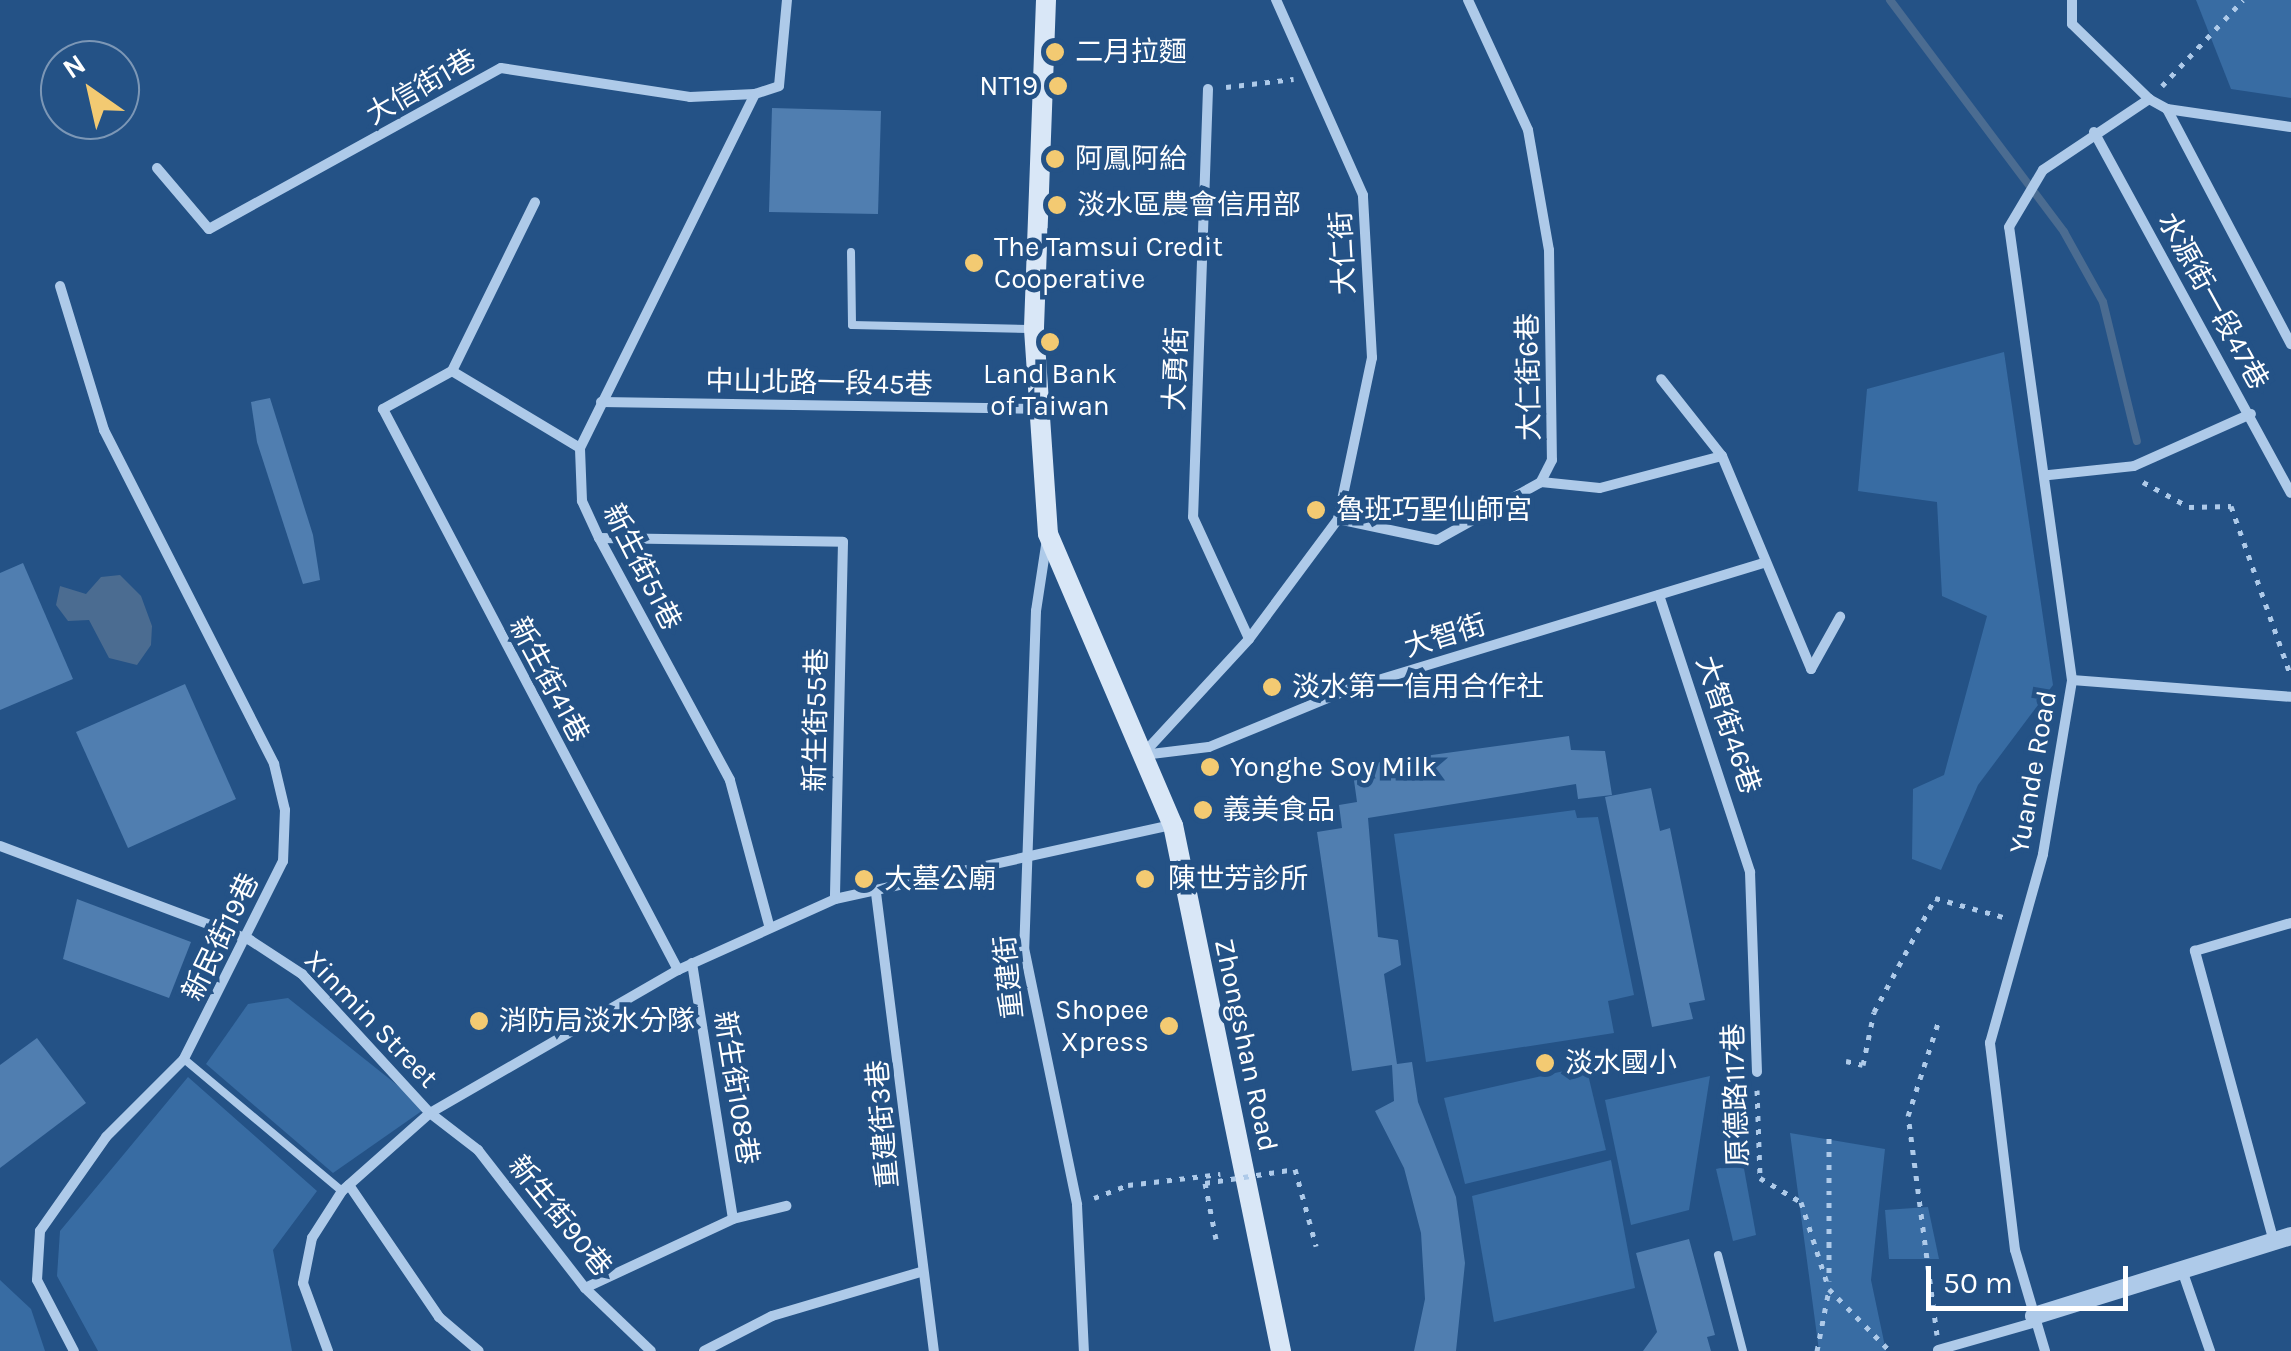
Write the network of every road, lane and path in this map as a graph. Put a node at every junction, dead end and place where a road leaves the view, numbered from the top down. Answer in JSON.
{"nodes":[{"id":1,"x":786,"y":0,"type":"edge"},
{"id":2,"x":1046,"y":0,"type":"edge"},
{"id":3,"x":1276,"y":0,"type":"edge"},
{"id":4,"x":1468,"y":0,"type":"edge"},
{"id":5,"x":2072,"y":0,"type":"edge"},
{"id":6,"x":2243,"y":0,"type":"edge"},
{"id":7,"x":1310,"y":76,"type":"junction"},
{"id":8,"x":1208,"y":89,"type":"joint"},
{"id":9,"x":755,"y":94,"type":"junction"},
{"id":10,"x":2149,"y":99,"type":"junction"},
{"id":11,"x":2167,"y":109,"type":"junction"},
{"id":12,"x":2291,"y":127,"type":"edge"},
{"id":13,"x":2094,"y":132,"type":"junction"},
{"id":14,"x":156,"y":168,"type":"dead end"},
{"id":15,"x":534,"y":202,"type":"dead end"},
{"id":16,"x":851,"y":252,"type":"dead end"},
{"id":17,"x":60,"y":286,"type":"dead end"},
{"id":18,"x":1034,"y":329,"type":"junction"},
{"id":19,"x":2291,"y":344,"type":"edge"},
{"id":20,"x":452,"y":371,"type":"junction"},
{"id":21,"x":1661,"y":379,"type":"dead end"},
{"id":22,"x":602,"y":402,"type":"junction"},
{"id":23,"x":1036,"y":409,"type":"junction"},
{"id":24,"x":2250,"y":414,"type":"junction"},
{"id":25,"x":580,"y":448,"type":"junction"},
{"id":26,"x":1722,"y":456,"type":"junction"},
{"id":27,"x":2134,"y":466,"type":"junction"},
{"id":28,"x":2049,"y":475,"type":"junction"},
{"id":29,"x":1541,"y":482,"type":"junction"},
{"id":30,"x":2291,"y":493,"type":"edge"},
{"id":31,"x":1338,"y":519,"type":"junction"},
{"id":32,"x":1048,"y":534,"type":"junction"},
{"id":33,"x":599,"y":538,"type":"junction"},
{"id":34,"x":1763,"y":562,"type":"junction"},
{"id":35,"x":1659,"y":594,"type":"junction"},
{"id":36,"x":1840,"y":618,"type":"dead end"},
{"id":37,"x":1249,"y":640,"type":"junction"},
{"id":38,"x":2291,"y":676,"type":"edge"},
{"id":39,"x":2072,"y":680,"type":"junction"},
{"id":40,"x":2291,"y":697,"type":"edge"},
{"id":41,"x":1142,"y":755,"type":"junction"},
{"id":42,"x":1173,"y":825,"type":"junction"},
{"id":43,"x":0,"y":846,"type":"edge"},
{"id":44,"x":1029,"y":852,"type":"junction"},
{"id":45,"x":1750,"y":872,"type":"joint"},
{"id":46,"x":876,"y":893,"type":"junction"},
{"id":47,"x":834,"y":899,"type":"junction"},
{"id":48,"x":2024,"y":923,"type":"junction"},
{"id":49,"x":2291,"y":923,"type":"edge"},
{"id":50,"x":769,"y":925,"type":"junction"},
{"id":51,"x":250,"y":940,"type":"junction"},
{"id":52,"x":692,"y":963,"type":"junction"},
{"id":53,"x":678,"y":970,"type":"junction"},
{"id":54,"x":1939,"y":1020,"type":"dead end"},
{"id":55,"x":184,"y":1059,"type":"junction"},
{"id":56,"x":1846,"y":1061,"type":"dead end"},
{"id":57,"x":1757,"y":1072,"type":"joint"},
{"id":58,"x":430,"y":1113,"type":"junction"},
{"id":59,"x":1829,"y":1138,"type":"dead end"},
{"id":60,"x":1244,"y":1170,"type":"junction"},
{"id":61,"x":346,"y":1188,"type":"junction"},
{"id":62,"x":1078,"y":1205,"type":"junction"},
{"id":63,"x":786,"y":1206,"type":"dead end"},
{"id":64,"x":733,"y":1220,"type":"junction"},
{"id":65,"x":1216,"y":1239,"type":"dead end"},
{"id":66,"x":2282,"y":1239,"type":"edge"},
{"id":67,"x":1316,"y":1246,"type":"dead end"},
{"id":68,"x":1718,"y":1255,"type":"dead end"},
{"id":69,"x":921,"y":1272,"type":"junction"},
{"id":70,"x":2183,"y":1273,"type":"junction"},
{"id":71,"x":584,"y":1288,"type":"junction"},
{"id":72,"x":1829,"y":1289,"type":"junction"},
{"id":73,"x":2035,"y":1319,"type":"junction"},
{"id":74,"x":1938,"y":1350,"type":"edge"},
{"id":75,"x":74,"y":1351,"type":"edge"},
{"id":76,"x":328,"y":1351,"type":"edge"},
{"id":77,"x":479,"y":1351,"type":"edge"},
{"id":78,"x":651,"y":1351,"type":"edge"},
{"id":79,"x":704,"y":1351,"type":"edge"},
{"id":80,"x":934,"y":1351,"type":"edge"},
{"id":81,"x":1084,"y":1351,"type":"edge"},
{"id":82,"x":1281,"y":1351,"type":"edge"},
{"id":83,"x":1743,"y":1351,"type":"edge"},
{"id":84,"x":1817,"y":1351,"type":"edge"},
{"id":85,"x":1890,"y":1351,"type":"edge"},
{"id":86,"x":2046,"y":1351,"type":"edge"},
{"id":87,"x":2210,"y":1351,"type":"edge"}],
"edges":[{"from":1,"to":9,"type":"street"},
{"from":2,"to":18,"type":"main road","name":"Zhongshan Road"},
{"from":3,"to":7,"type":"street","name":"大仁街"},
{"from":4,"to":29,"type":"street","name":"大仁街6巷"},
{"from":5,"to":10,"type":"street"},
{"from":6,"to":10,"type":"path"},
{"from":7,"to":8,"type":"path"},
{"from":7,"to":31,"type":"street","name":"大仁街"},
{"from":8,"to":37,"type":"street","name":"大勇街"},
{"from":9,"to":14,"type":"street","name":"大信街1巷"},
{"from":9,"to":22,"type":"street","name":"新生街51巷"},
{"from":10,"to":11,"type":"street"},
{"from":10,"to":13,"type":"street","name":"Yuande Road"},
{"from":11,"to":12,"type":"street"},
{"from":11,"to":19,"type":"street"},
{"from":13,"to":24,"type":"street","name":"水源街一段47巷"},
{"from":13,"to":28,"type":"street","name":"Yuande Road"},
{"from":15,"to":20,"type":"street"},
{"from":16,"to":18,"type":"lane"},
{"from":17,"to":51,"type":"street","name":"新民街19巷"},
{"from":18,"to":23,"type":"main road","name":"Zhongshan Road"},
{"from":20,"to":25,"type":"street"},
{"from":20,"to":53,"type":"street","name":"新生街41巷"},
{"from":21,"to":26,"type":"street"},
{"from":22,"to":23,"type":"street","name":"中山北路一段45巷"},
{"from":22,"to":25,"type":"street","name":"新生街51巷"},
{"from":23,"to":32,"type":"main road","name":"Zhongshan Road"},
{"from":24,"to":27,"type":"street"},
{"from":24,"to":30,"type":"street","name":"水源街一段47巷"},
{"from":25,"to":33,"type":"street","name":"新生街51巷"},
{"from":26,"to":29,"type":"street"},
{"from":26,"to":34,"type":"street"},
{"from":27,"to":28,"type":"street"},
{"from":27,"to":38,"type":"path"},
{"from":28,"to":39,"type":"street","name":"Yuande Road"},
{"from":29,"to":31,"type":"street"},
{"from":31,"to":37,"type":"street","name":"大仁街"},
{"from":32,"to":41,"type":"main road","name":"Zhongshan Road"},
{"from":32,"to":44,"type":"street","name":"重建街"},
{"from":33,"to":47,"type":"street","name":"新生街55巷"},
{"from":33,"to":50,"type":"street","name":"新生街51巷"},
{"from":34,"to":35,"type":"street","name":"大智街"},
{"from":34,"to":36,"type":"street"},
{"from":35,"to":41,"type":"street","name":"大智街"},
{"from":35,"to":45,"type":"street","name":"大智街46巷"},
{"from":37,"to":41,"type":"street","name":"大仁街"},
{"from":39,"to":40,"type":"street"},
{"from":39,"to":48,"type":"street","name":"Yuande Road"},
{"from":41,"to":42,"type":"main road","name":"Zhongshan Road"},
{"from":42,"to":44,"type":"street"},
{"from":42,"to":60,"type":"main road","name":"Zhongshan Road"},
{"from":43,"to":51,"type":"street","name":"Xinmin Street"},
{"from":44,"to":46,"type":"street"},
{"from":44,"to":62,"type":"street","name":"重建街"},
{"from":45,"to":57,"type":"street","name":"原德路117巷"},
{"from":46,"to":47,"type":"street"},
{"from":46,"to":69,"type":"street","name":"重建街3巷"},
{"from":47,"to":50,"type":"street"},
{"from":48,"to":56,"type":"path"},
{"from":48,"to":73,"type":"street","name":"Yuande Road"},
{"from":49,"to":66,"type":"street"},
{"from":50,"to":52,"type":"street"},
{"from":51,"to":55,"type":"street","name":"新民街19巷"},
{"from":51,"to":58,"type":"street","name":"Xinmin Street"},
{"from":52,"to":53,"type":"street"},
{"from":52,"to":64,"type":"street","name":"新生街108巷"},
{"from":53,"to":58,"type":"street"},
{"from":54,"to":74,"type":"path"},
{"from":55,"to":61,"type":"lane"},
{"from":55,"to":75,"type":"street","name":"新民街19巷"},
{"from":57,"to":72,"type":"path","name":"原德路117巷"},
{"from":58,"to":61,"type":"street"},
{"from":58,"to":71,"type":"street","name":"新生街90巷"},
{"from":59,"to":72,"type":"path"},
{"from":60,"to":62,"type":"path"},
{"from":60,"to":82,"type":"main road","name":"Zhongshan Road"},
{"from":61,"to":76,"type":"street"},
{"from":61,"to":77,"type":"street"},
{"from":62,"to":81,"type":"street","name":"重建街"},
{"from":63,"to":64,"type":"street"},
{"from":64,"to":71,"type":"street"},
{"from":65,"to":67,"type":"path","bridge":true},
{"from":66,"to":70,"type":"street"},
{"from":68,"to":83,"type":"lane"},
{"from":69,"to":79,"type":"street"},
{"from":69,"to":80,"type":"street","name":"重建街3巷"},
{"from":70,"to":73,"type":"street"},
{"from":70,"to":87,"type":"street"},
{"from":71,"to":78,"type":"street","name":"新生街90巷"},
{"from":72,"to":84,"type":"path"},
{"from":72,"to":85,"type":"path"},
{"from":73,"to":74,"type":"street"},
{"from":73,"to":86,"type":"street","name":"Yuande Road"}]}
